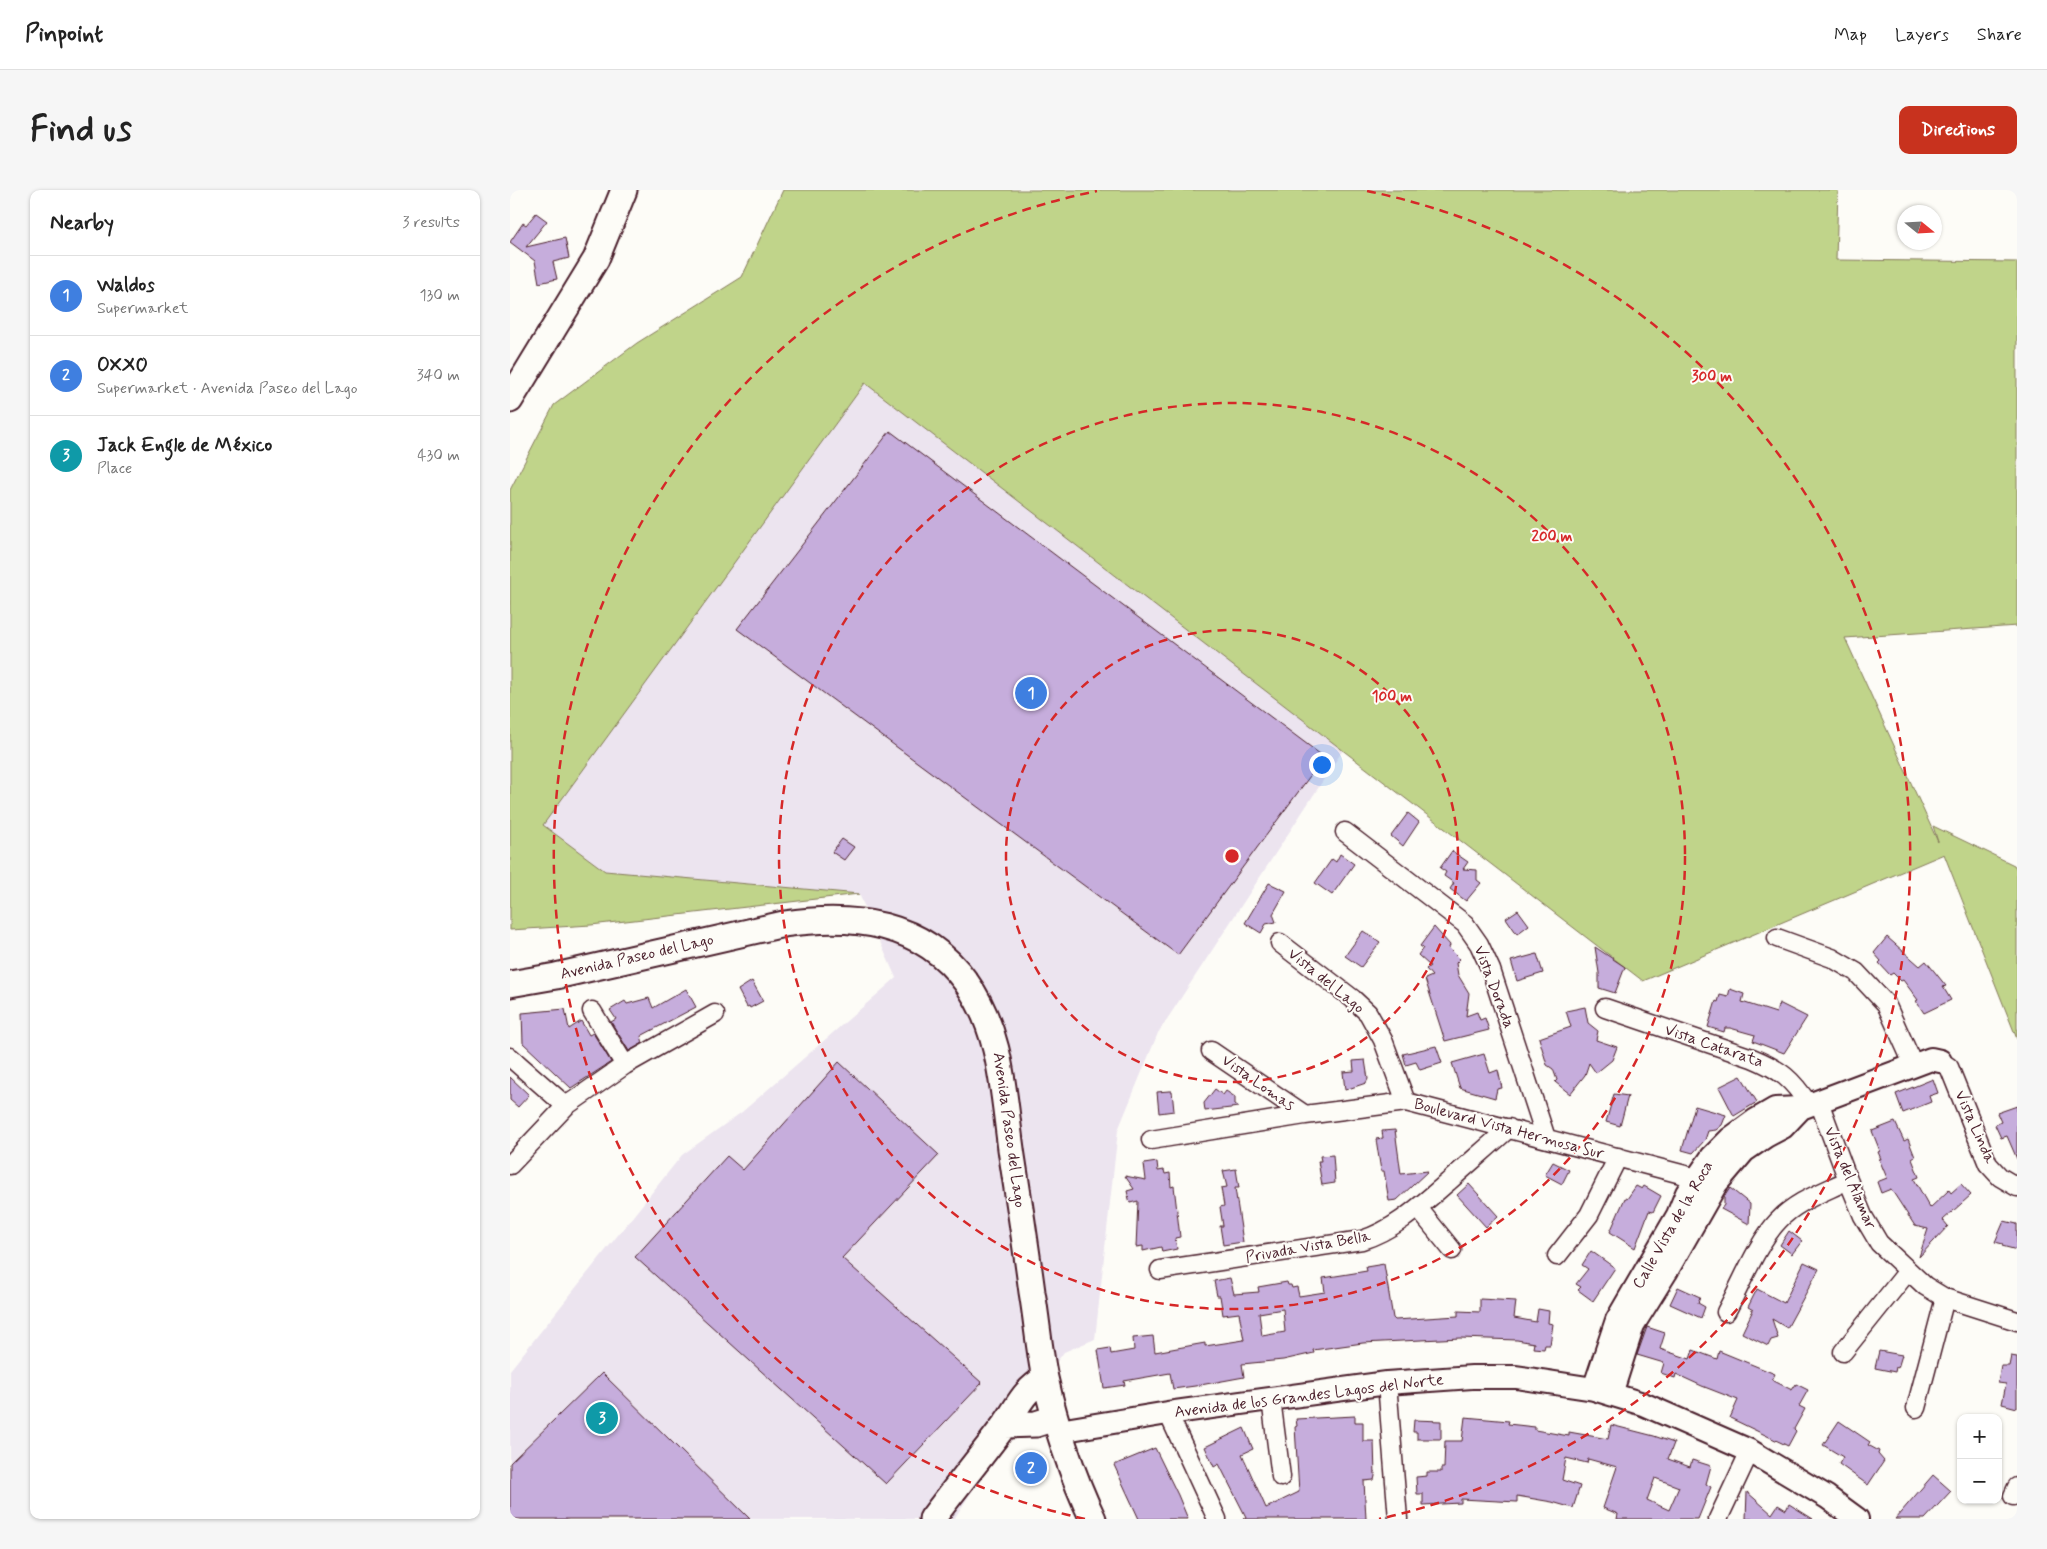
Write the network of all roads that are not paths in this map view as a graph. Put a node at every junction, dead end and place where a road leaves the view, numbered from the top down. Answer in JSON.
{"nodes":[{"id":1,"x":624,"y":190,"type":"edge"},
{"id":2,"x":510,"y":400,"type":"edge"},
{"id":3,"x":1345,"y":832,"type":"dead end"},
{"id":4,"x":1777,"y":938,"type":"dead end"},
{"id":5,"x":1280,"y":943,"type":"dead end"},
{"id":6,"x":510,"y":984,"type":"edge"},
{"id":7,"x":1605,"y":1008,"type":"dead end"},
{"id":8,"x":592,"y":1012,"type":"dead end"},
{"id":9,"x":715,"y":1014,"type":"dead end"},
{"id":10,"x":1211,"y":1051,"type":"dead end"},
{"id":11,"x":510,"y":1057,"type":"edge"},
{"id":12,"x":1940,"y":1062,"type":"joint"},
{"id":13,"x":625,"y":1065,"type":"junction"},
{"id":14,"x":1914,"y":1066,"type":"junction"},
{"id":15,"x":1406,"y":1102,"type":"junction"},
{"id":16,"x":1810,"y":1105,"type":"junction"},
{"id":17,"x":566,"y":1106,"type":"junction"},
{"id":18,"x":1305,"y":1115,"type":"junction"},
{"id":19,"x":1509,"y":1128,"type":"junction"},
{"id":20,"x":1546,"y":1138,"type":"junction"},
{"id":21,"x":1151,"y":1140,"type":"dead end"},
{"id":22,"x":1618,"y":1158,"type":"junction"},
{"id":23,"x":512,"y":1159,"type":"edge"},
{"id":24,"x":1848,"y":1180,"type":"junction"},
{"id":25,"x":1707,"y":1181,"type":"junction"},
{"id":26,"x":2017,"y":1187,"type":"edge"},
{"id":27,"x":1418,"y":1208,"type":"junction"},
{"id":28,"x":1452,"y":1250,"type":"dead end"},
{"id":29,"x":1557,"y":1256,"type":"dead end"},
{"id":30,"x":1160,"y":1270,"type":"dead end"},
{"id":31,"x":1908,"y":1270,"type":"junction"},
{"id":32,"x":1945,"y":1298,"type":"junction"},
{"id":33,"x":1726,"y":1312,"type":"dead end"},
{"id":34,"x":2017,"y":1321,"type":"edge"},
{"id":35,"x":1843,"y":1352,"type":"dead end"},
{"id":36,"x":1045,"y":1378,"type":"junction"},
{"id":37,"x":1387,"y":1383,"type":"junction"},
{"id":38,"x":1602,"y":1392,"type":"junction"},
{"id":39,"x":1271,"y":1399,"type":"junction"},
{"id":40,"x":1916,"y":1408,"type":"dead end"},
{"id":41,"x":1168,"y":1412,"type":"junction"},
{"id":42,"x":1005,"y":1425,"type":"junction"},
{"id":43,"x":1057,"y":1425,"type":"junction"},
{"id":44,"x":1750,"y":1451,"type":"junction"},
{"id":45,"x":1281,"y":1477,"type":"dead end"},
{"id":46,"x":932,"y":1519,"type":"edge"},
{"id":47,"x":1093,"y":1519,"type":"edge"},
{"id":48,"x":1218,"y":1519,"type":"edge"},
{"id":49,"x":1398,"y":1519,"type":"edge"},
{"id":50,"x":1718,"y":1519,"type":"edge"},
{"id":51,"x":1857,"y":1519,"type":"edge"}],
"edges":[{"from":1,"to":2,"type":"main road"},
{"from":3,"to":20,"type":"street","name":"Vista Dorada"},
{"from":4,"to":14,"type":"street"},
{"from":5,"to":15,"type":"street","name":"Vista del Lago"},
{"from":6,"to":36,"type":"main road","name":"Avenida Paseo del Lago"},
{"from":7,"to":16,"type":"street","name":"Vista Catarata"},
{"from":8,"to":13,"type":"street"},
{"from":9,"to":13,"type":"street"},
{"from":10,"to":18,"type":"street","name":"Vista Lomas"},
{"from":11,"to":17,"type":"street"},
{"from":12,"to":14,"type":"street","name":"Calle Vista de la Roca"},
{"from":12,"to":26,"type":"street","name":"Vista Linda"},
{"from":13,"to":17,"type":"street"},
{"from":14,"to":16,"type":"street","name":"Calle Vista de la Roca"},
{"from":15,"to":18,"type":"street","name":"Boulevard Vista Hermosa Sur"},
{"from":15,"to":19,"type":"street","name":"Boulevard Vista Hermosa Sur"},
{"from":16,"to":24,"type":"street","name":"Vista del Alamar"},
{"from":16,"to":25,"type":"street","name":"Calle Vista de la Roca"},
{"from":17,"to":23,"type":"street"},
{"from":18,"to":21,"type":"street","name":"Boulevard Vista Hermosa Sur"},
{"from":19,"to":20,"type":"street","name":"Boulevard Vista Hermosa Sur"},
{"from":19,"to":27,"type":"street","name":"Privada Vista Bella"},
{"from":20,"to":22,"type":"street","name":"Boulevard Vista Hermosa Sur"},
{"from":22,"to":25,"type":"street","name":"Boulevard Vista Hermosa Sur"},
{"from":22,"to":29,"type":"street"},
{"from":24,"to":31,"type":"street","name":"Vista del Alamar"},
{"from":24,"to":33,"type":"street"},
{"from":25,"to":38,"type":"street","name":"Calle Vista de la Roca"},
{"from":27,"to":28,"type":"street"},
{"from":27,"to":30,"type":"street","name":"Privada Vista Bella"},
{"from":31,"to":32,"type":"street","name":"Vista del Alamar"},
{"from":31,"to":35,"type":"street"},
{"from":32,"to":34,"type":"street","name":"Vista del Alamar"},
{"from":32,"to":40,"type":"street"},
{"from":36,"to":42,"type":"main road"},
{"from":36,"to":43,"type":"main road","name":"Avenida Paseo del Lago"},
{"from":37,"to":38,"type":"street","name":"Avenida de los Grandes Lagos del Norte"},
{"from":37,"to":39,"type":"street","name":"Avenida de los Grandes Lagos del Norte"},
{"from":37,"to":49,"type":"street"},
{"from":38,"to":44,"type":"street","name":"Avenida de los Grandes Lagos del Norte"},
{"from":39,"to":41,"type":"street","name":"Avenida de los Grandes Lagos del Norte"},
{"from":39,"to":45,"type":"street"},
{"from":41,"to":43,"type":"street","name":"Avenida de los Grandes Lagos del Norte"},
{"from":41,"to":48,"type":"street"},
{"from":42,"to":43,"type":"main road"},
{"from":42,"to":46,"type":"main road"},
{"from":43,"to":47,"type":"main road","name":"Avenida Paseo del Lago"},
{"from":44,"to":50,"type":"street"},
{"from":44,"to":51,"type":"street","name":"Avenida de los Grandes Lagos del Norte"}]}
